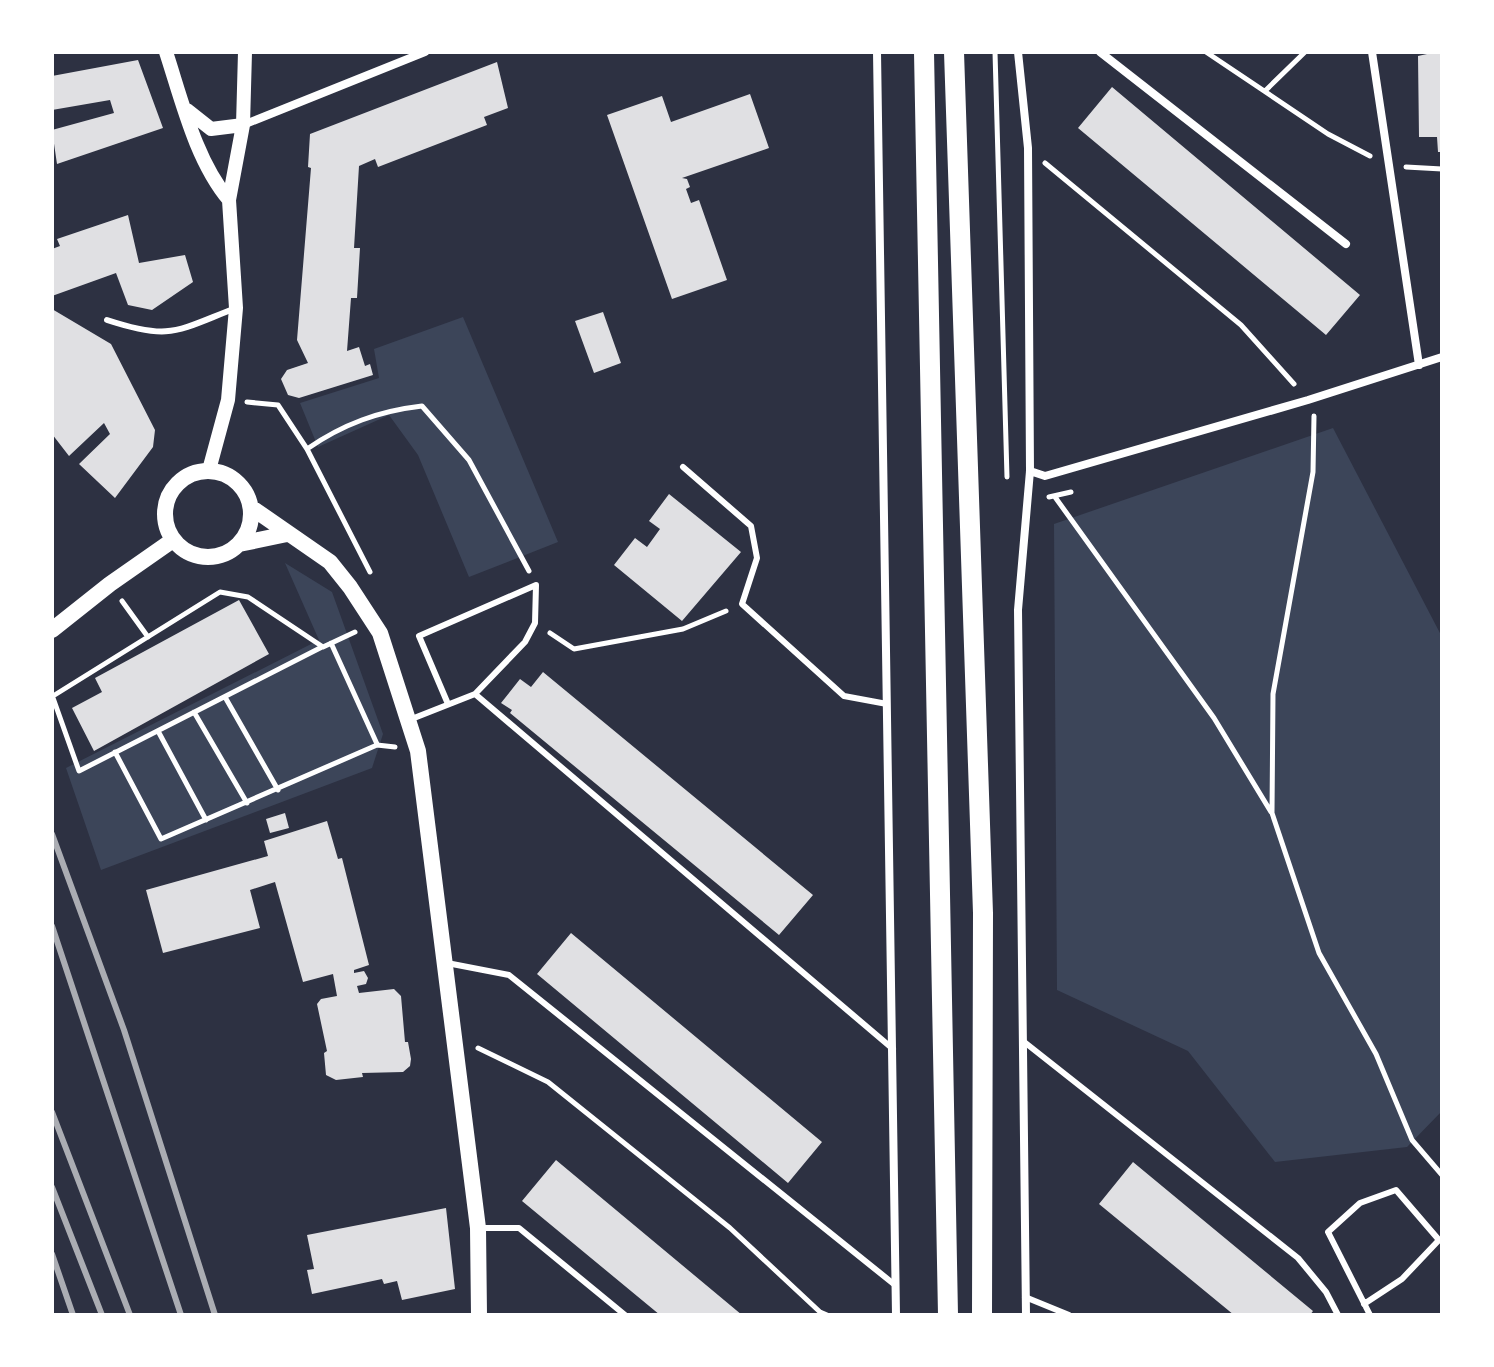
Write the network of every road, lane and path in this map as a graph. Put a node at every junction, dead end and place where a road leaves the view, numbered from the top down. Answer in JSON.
{"nodes":[{"id":1,"x":166,"y":52,"type":"edge"},
{"id":2,"x":245,"y":52,"type":"edge"},
{"id":3,"x":425,"y":52,"type":"edge"},
{"id":4,"x":877,"y":52,"type":"edge"},
{"id":5,"x":924,"y":52,"type":"edge"},
{"id":6,"x":954,"y":52,"type":"edge"},
{"id":7,"x":995,"y":52,"type":"edge"},
{"id":8,"x":1018,"y":52,"type":"edge"},
{"id":9,"x":1100,"y":52,"type":"edge"},
{"id":10,"x":1206,"y":52,"type":"edge"},
{"id":11,"x":1305,"y":52,"type":"edge"},
{"id":12,"x":1372,"y":52,"type":"edge"},
{"id":13,"x":1266,"y":90,"type":"junction"},
{"id":14,"x":185,"y":108,"type":"junction"},
{"id":15,"x":243,"y":125,"type":"junction"},
{"id":16,"x":198,"y":142,"type":"junction"},
{"id":17,"x":1028,"y":148,"type":"junction"},
{"id":18,"x":1388,"y":166,"type":"junction"},
{"id":19,"x":1442,"y":169,"type":"edge"},
{"id":20,"x":229,"y":200,"type":"junction"},
{"id":21,"x":1346,"y":244,"type":"dead end"},
{"id":22,"x":236,"y":308,"type":"junction"},
{"id":23,"x":107,"y":320,"type":"dead end"},
{"id":24,"x":1442,"y":357,"type":"edge"},
{"id":25,"x":1419,"y":365,"type":"junction"},
{"id":26,"x":228,"y":400,"type":"junction"},
{"id":27,"x":1308,"y":400,"type":"junction"},
{"id":28,"x":307,"y":449,"type":"junction"},
{"id":29,"x":683,"y":467,"type":"dead end"},
{"id":30,"x":209,"y":470,"type":"junction"},
{"id":31,"x":1030,"y":471,"type":"junction"},
{"id":32,"x":1045,"y":476,"type":"junction"},
{"id":33,"x":1029,"y":497,"type":"junction"},
{"id":34,"x":1055,"y":497,"type":"junction"},
{"id":35,"x":252,"y":508,"type":"junction"},
{"id":36,"x":287,"y":534,"type":"junction"},
{"id":37,"x":173,"y":540,"type":"junction"},
{"id":38,"x":239,"y":544,"type":"junction"},
{"id":39,"x":371,"y":574,"type":"dead end"},
{"id":40,"x":110,"y":584,"type":"junction"},
{"id":41,"x":536,"y":585,"type":"junction"},
{"id":42,"x":742,"y":604,"type":"junction"},
{"id":43,"x":374,"y":623,"type":"junction"},
{"id":44,"x":535,"y":623,"type":"junction"},
{"id":45,"x":52,"y":630,"type":"edge"},
{"id":46,"x":148,"y":637,"type":"junction"},
{"id":47,"x":331,"y":643,"type":"junction"},
{"id":48,"x":323,"y":647,"type":"junction"},
{"id":49,"x":475,"y":694,"type":"junction"},
{"id":50,"x":53,"y":696,"type":"edge"},
{"id":51,"x":225,"y":697,"type":"junction"},
{"id":52,"x":448,"y":704,"type":"junction"},
{"id":53,"x":887,"y":704,"type":"junction"},
{"id":54,"x":194,"y":712,"type":"junction"},
{"id":55,"x":407,"y":720,"type":"junction"},
{"id":56,"x":158,"y":731,"type":"junction"},
{"id":57,"x":377,"y":745,"type":"junction"},
{"id":58,"x":418,"y":751,"type":"junction"},
{"id":59,"x":115,"y":752,"type":"junction"},
{"id":60,"x":278,"y":790,"type":"junction"},
{"id":61,"x":247,"y":803,"type":"junction"},
{"id":62,"x":1272,"y":813,"type":"junction"},
{"id":63,"x":206,"y":820,"type":"junction"},
{"id":64,"x":447,"y":963,"type":"junction"},
{"id":65,"x":456,"y":1037,"type":"junction"},
{"id":66,"x":1022,"y":1040,"type":"junction"},
{"id":67,"x":893,"y":1049,"type":"junction"},
{"id":68,"x":1442,"y":1175,"type":"edge"},
{"id":69,"x":478,"y":1228,"type":"junction"},
{"id":70,"x":1440,"y":1242,"type":"edge"},
{"id":71,"x":895,"y":1285,"type":"junction"},
{"id":72,"x":1025,"y":1297,"type":"junction"},
{"id":73,"x":1364,"y":1304,"type":"junction"},
{"id":74,"x":479,"y":1315,"type":"edge"},
{"id":75,"x":625,"y":1315,"type":"edge"},
{"id":76,"x":827,"y":1315,"type":"edge"},
{"id":77,"x":896,"y":1315,"type":"edge"},
{"id":78,"x":948,"y":1315,"type":"edge"},
{"id":79,"x":982,"y":1315,"type":"edge"},
{"id":80,"x":1026,"y":1315,"type":"edge"},
{"id":81,"x":1069,"y":1315,"type":"edge"},
{"id":82,"x":1338,"y":1315,"type":"edge"},
{"id":83,"x":1370,"y":1315,"type":"edge"}],
"edges":[{"from":1,"to":14,"type":"street"},
{"from":2,"to":15,"type":"street"},
{"from":3,"to":15,"type":"street"},
{"from":4,"to":53,"type":"street"},
{"from":5,"to":78,"type":"main road"},
{"from":6,"to":79,"type":"main road"},
{"from":7,"to":33,"type":"path"},
{"from":8,"to":17,"type":"street"},
{"from":9,"to":21,"type":"street"},
{"from":10,"to":13,"type":"path"},
{"from":11,"to":13,"type":"path"},
{"from":12,"to":18,"type":"street"},
{"from":13,"to":18,"type":"path"},
{"from":14,"to":15,"type":"street"},
{"from":14,"to":16,"type":"street"},
{"from":15,"to":16,"type":"street"},
{"from":15,"to":20,"type":"street"},
{"from":16,"to":20,"type":"street"},
{"from":17,"to":27,"type":"path"},
{"from":17,"to":31,"type":"street"},
{"from":18,"to":19,"type":"path"},
{"from":18,"to":25,"type":"street"},
{"from":20,"to":22,"type":"street"},
{"from":22,"to":23,"type":"lane"},
{"from":22,"to":26,"type":"street"},
{"from":24,"to":25,"type":"street"},
{"from":25,"to":27,"type":"street"},
{"from":26,"to":28,"type":"path"},
{"from":26,"to":30,"type":"street"},
{"from":27,"to":32,"type":"street"},
{"from":27,"to":62,"type":"path"},
{"from":28,"to":39,"type":"path"},
{"from":28,"to":41,"type":"path"},
{"from":29,"to":42,"type":"lane"},
{"from":30,"to":35,"type":"main road"},
{"from":30,"to":37,"type":"main road"},
{"from":31,"to":32,"type":"street"},
{"from":31,"to":33,"type":"street"},
{"from":32,"to":34,"type":"path"},
{"from":33,"to":34,"type":"path"},
{"from":33,"to":66,"type":"street"},
{"from":34,"to":62,"type":"path"},
{"from":35,"to":36,"type":"main road"},
{"from":35,"to":38,"type":"main road"},
{"from":36,"to":38,"type":"main road"},
{"from":36,"to":43,"type":"main road"},
{"from":37,"to":38,"type":"main road"},
{"from":37,"to":40,"type":"main road"},
{"from":40,"to":45,"type":"main road"},
{"from":40,"to":46,"type":"path"},
{"from":41,"to":44,"type":"lane"},
{"from":41,"to":52,"type":"lane"},
{"from":42,"to":44,"type":"path"},
{"from":42,"to":53,"type":"lane"},
{"from":43,"to":47,"type":"path"},
{"from":43,"to":55,"type":"main road"},
{"from":44,"to":49,"type":"lane"},
{"from":46,"to":48,"type":"path"},
{"from":46,"to":50,"type":"path"},
{"from":47,"to":48,"type":"path"},
{"from":47,"to":57,"type":"path"},
{"from":48,"to":51,"type":"path"},
{"from":49,"to":52,"type":"lane"},
{"from":49,"to":67,"type":"lane"},
{"from":50,"to":59,"type":"path"},
{"from":51,"to":54,"type":"path"},
{"from":51,"to":60,"type":"path"},
{"from":52,"to":55,"type":"lane"},
{"from":53,"to":67,"type":"street"},
{"from":54,"to":56,"type":"path"},
{"from":54,"to":61,"type":"path"},
{"from":55,"to":58,"type":"main road"},
{"from":56,"to":59,"type":"path"},
{"from":56,"to":63,"type":"path"},
{"from":57,"to":58,"type":"path"},
{"from":57,"to":60,"type":"path"},
{"from":58,"to":64,"type":"main road"},
{"from":59,"to":63,"type":"path"},
{"from":60,"to":61,"type":"path"},
{"from":61,"to":63,"type":"path"},
{"from":62,"to":68,"type":"path"},
{"from":64,"to":65,"type":"main road"},
{"from":64,"to":71,"type":"lane"},
{"from":65,"to":69,"type":"main road"},
{"from":65,"to":76,"type":"path"},
{"from":66,"to":72,"type":"street"},
{"from":66,"to":82,"type":"lane"},
{"from":67,"to":71,"type":"street"},
{"from":69,"to":74,"type":"main road"},
{"from":69,"to":75,"type":"lane"},
{"from":70,"to":73,"type":"lane"},
{"from":70,"to":73,"type":"lane"},
{"from":71,"to":77,"type":"street"},
{"from":72,"to":80,"type":"street"},
{"from":72,"to":81,"type":"lane"},
{"from":73,"to":83,"type":"lane"}]}
